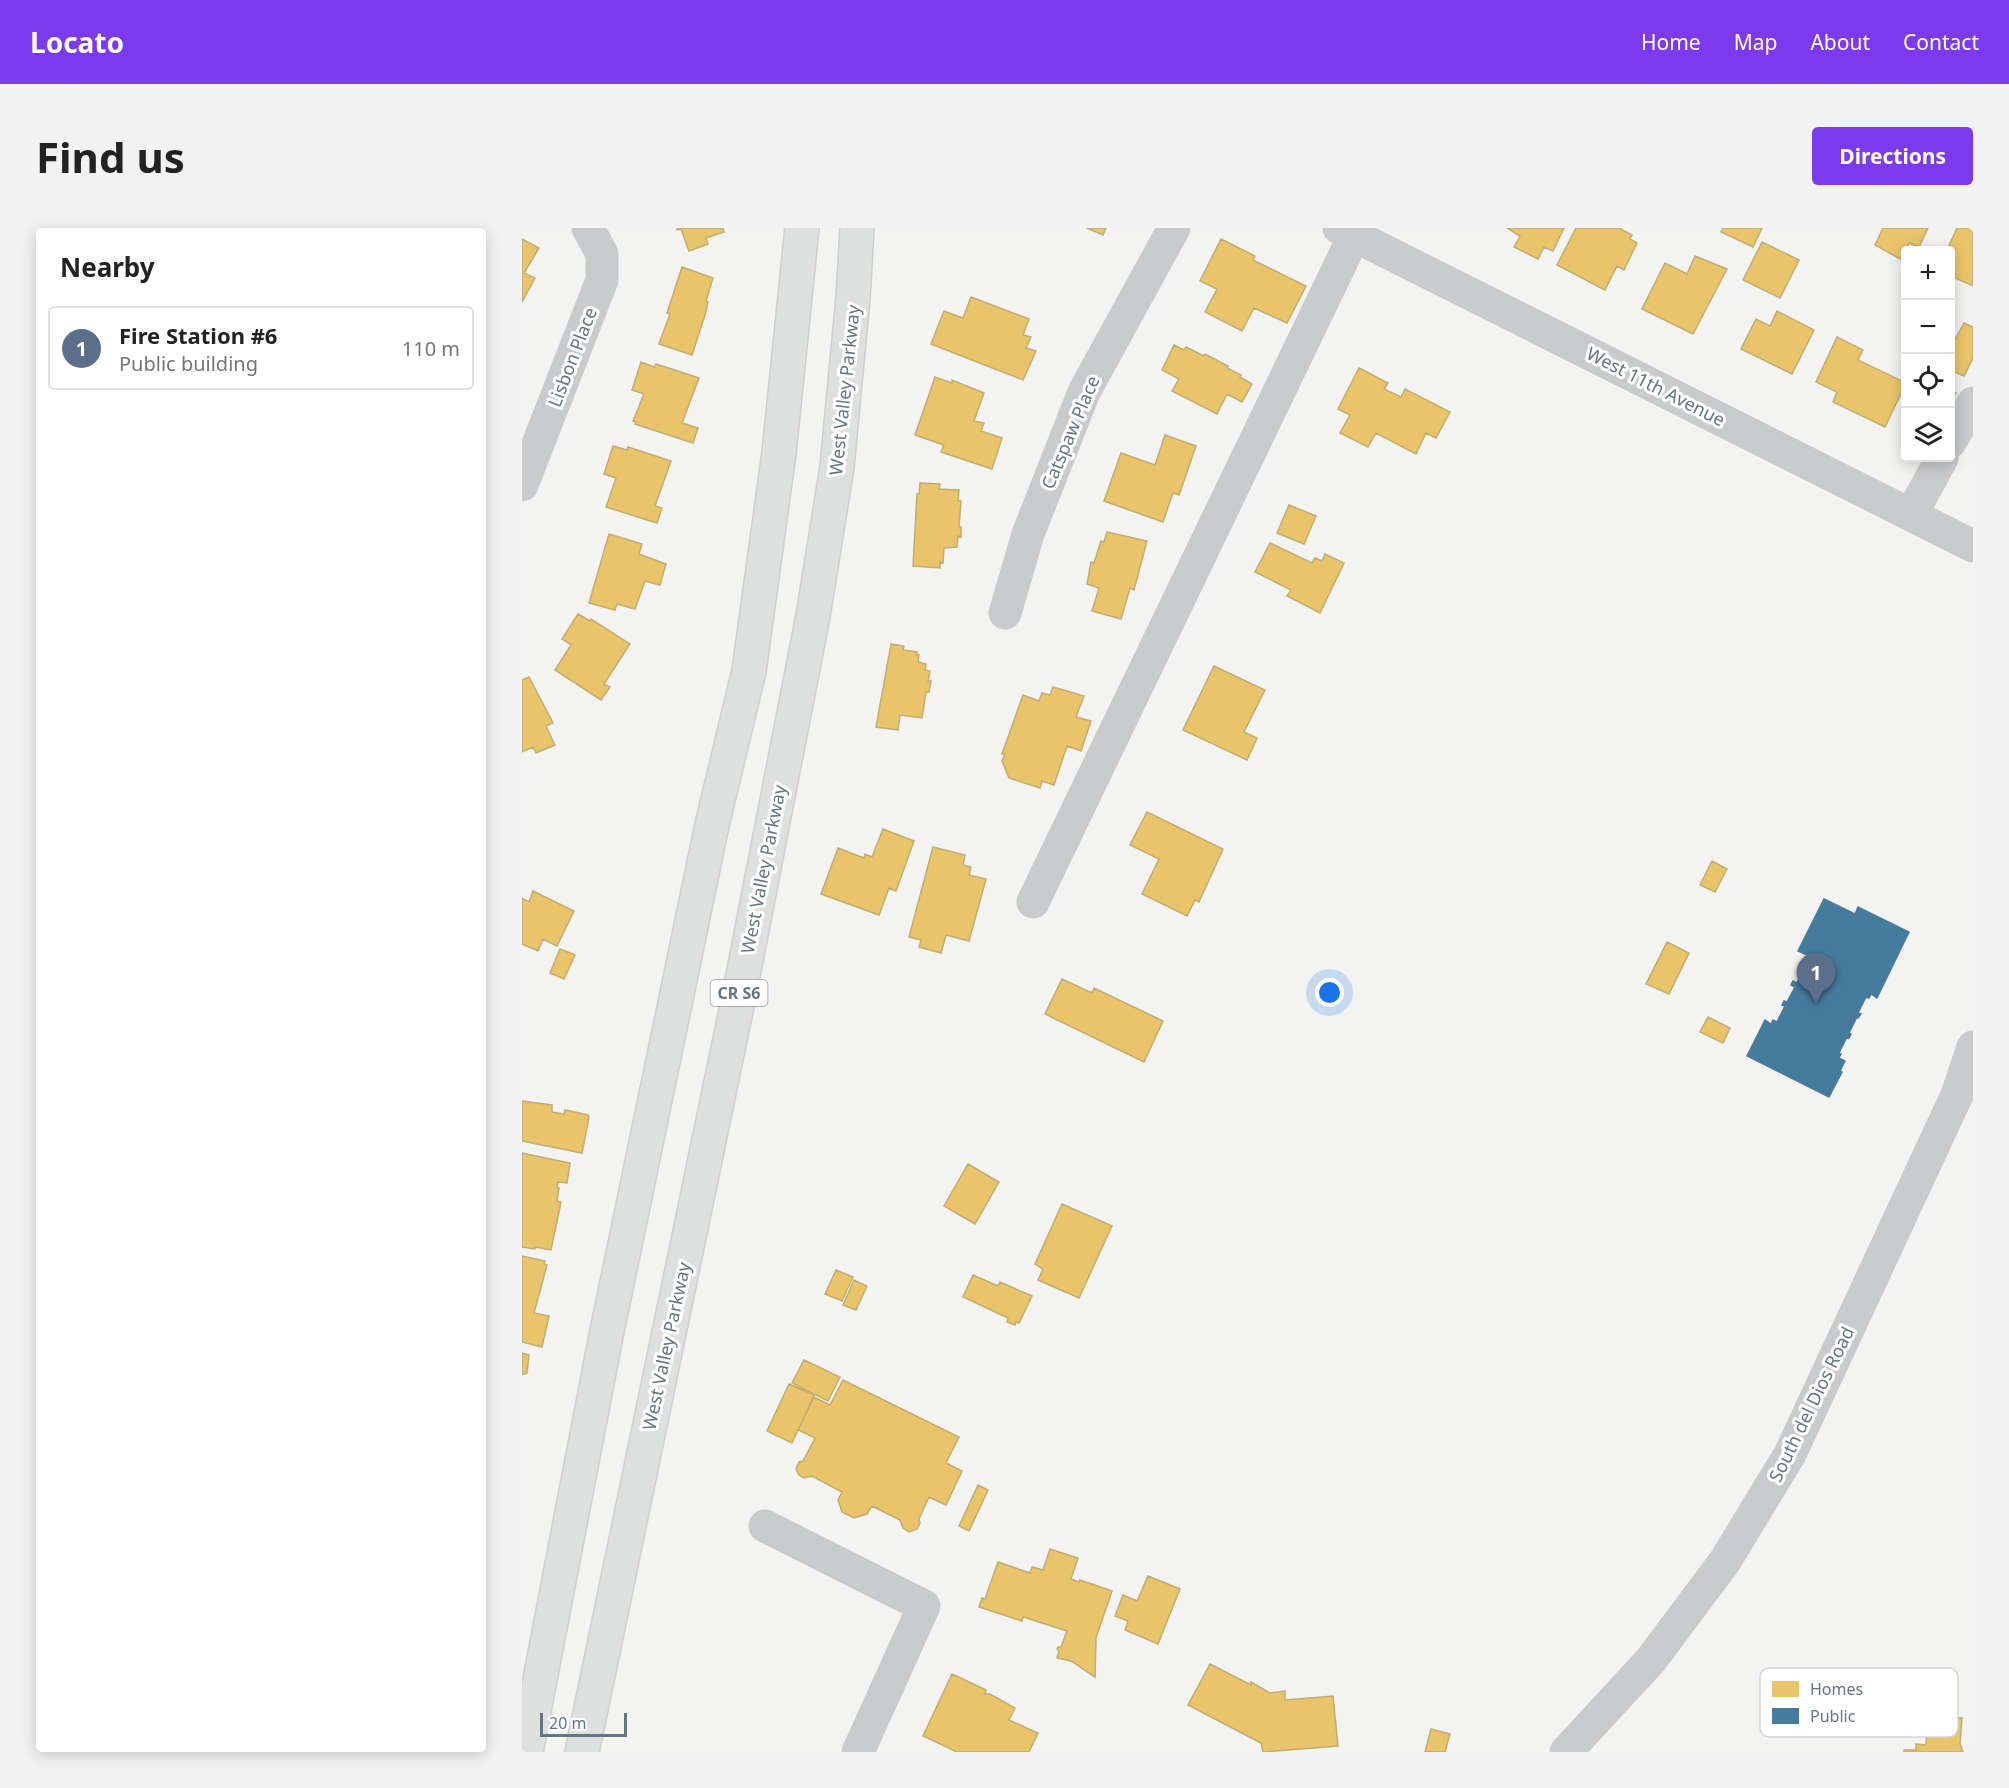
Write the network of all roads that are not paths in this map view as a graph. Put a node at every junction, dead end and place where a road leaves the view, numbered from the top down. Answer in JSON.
{"nodes":[{"id":1,"x":588,"y":228,"type":"edge"},
{"id":2,"x":802,"y":228,"type":"edge"},
{"id":3,"x":857,"y":228,"type":"edge"},
{"id":4,"x":1174,"y":228,"type":"edge"},
{"id":5,"x":1343,"y":230,"type":"edge"},
{"id":6,"x":1973,"y":403,"type":"edge"},
{"id":7,"x":1955,"y":434,"type":"edge"},
{"id":8,"x":1940,"y":462,"type":"edge"},
{"id":9,"x":522,"y":485,"type":"edge"},
{"id":10,"x":1911,"y":515,"type":"junction"},
{"id":11,"x":1973,"y":546,"type":"edge"},
{"id":12,"x":1005,"y":613,"type":"dead end"},
{"id":13,"x":1033,"y":902,"type":"dead end"},
{"id":14,"x":1973,"y":1047,"type":"edge"},
{"id":15,"x":765,"y":1526,"type":"dead end"},
{"id":16,"x":526,"y":1752,"type":"edge"},
{"id":17,"x":582,"y":1752,"type":"edge"},
{"id":18,"x":858,"y":1752,"type":"edge"},
{"id":19,"x":1566,"y":1752,"type":"edge"}],
"edges":[{"from":1,"to":9,"type":"street","name":"Lisbon Place"},
{"from":2,"to":16,"type":"main road"},
{"from":3,"to":17,"type":"main road","name":"West Valley Parkway","number":"CR S6"},
{"from":4,"to":12,"type":"street","name":"Catspaw Place"},
{"from":5,"to":10,"type":"street","name":"West 11th Avenue"},
{"from":5,"to":13,"type":"street"},
{"from":6,"to":7,"type":"street"},
{"from":8,"to":10,"type":"street"},
{"from":10,"to":11,"type":"street","name":"West 11th Avenue"},
{"from":14,"to":19,"type":"street","name":"South del Dios Road"},
{"from":15,"to":18,"type":"street"}]}
